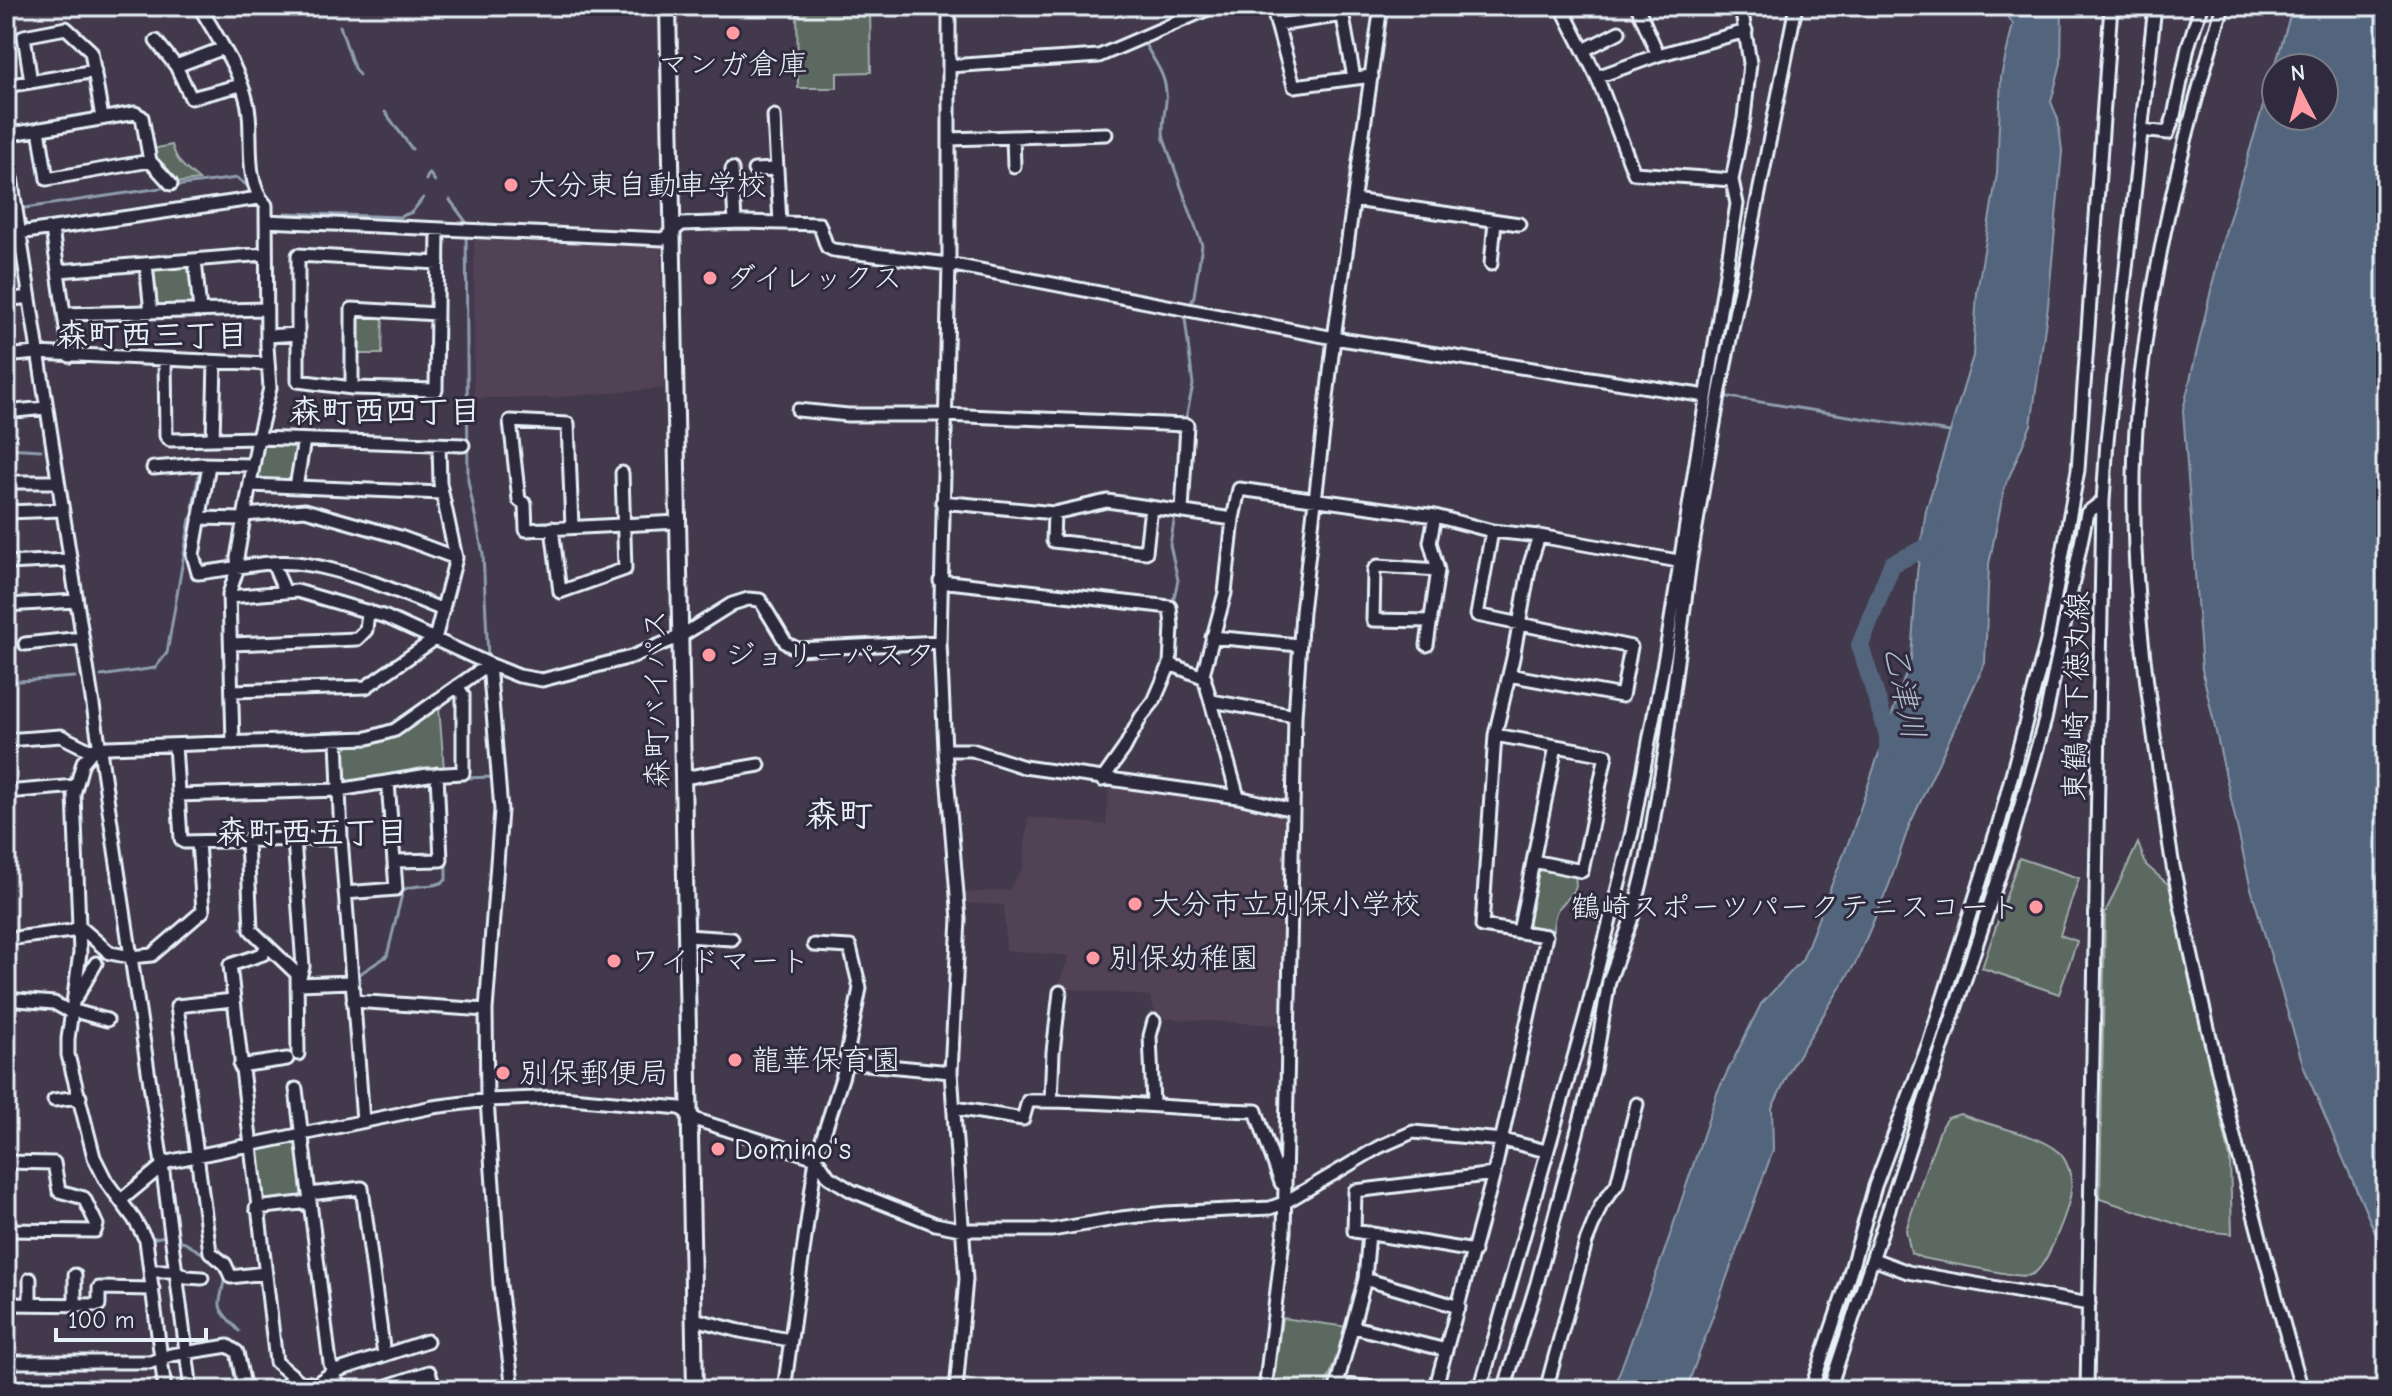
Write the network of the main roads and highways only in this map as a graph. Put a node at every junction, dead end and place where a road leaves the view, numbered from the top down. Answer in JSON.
{"nodes":[{"id":1,"x":668,"y":6,"type":"edge"},
{"id":2,"x":695,"y":1390,"type":"edge"}],
"edges":[{"from":1,"to":2,"type":"main road","name":"森町バイパス"}]}
